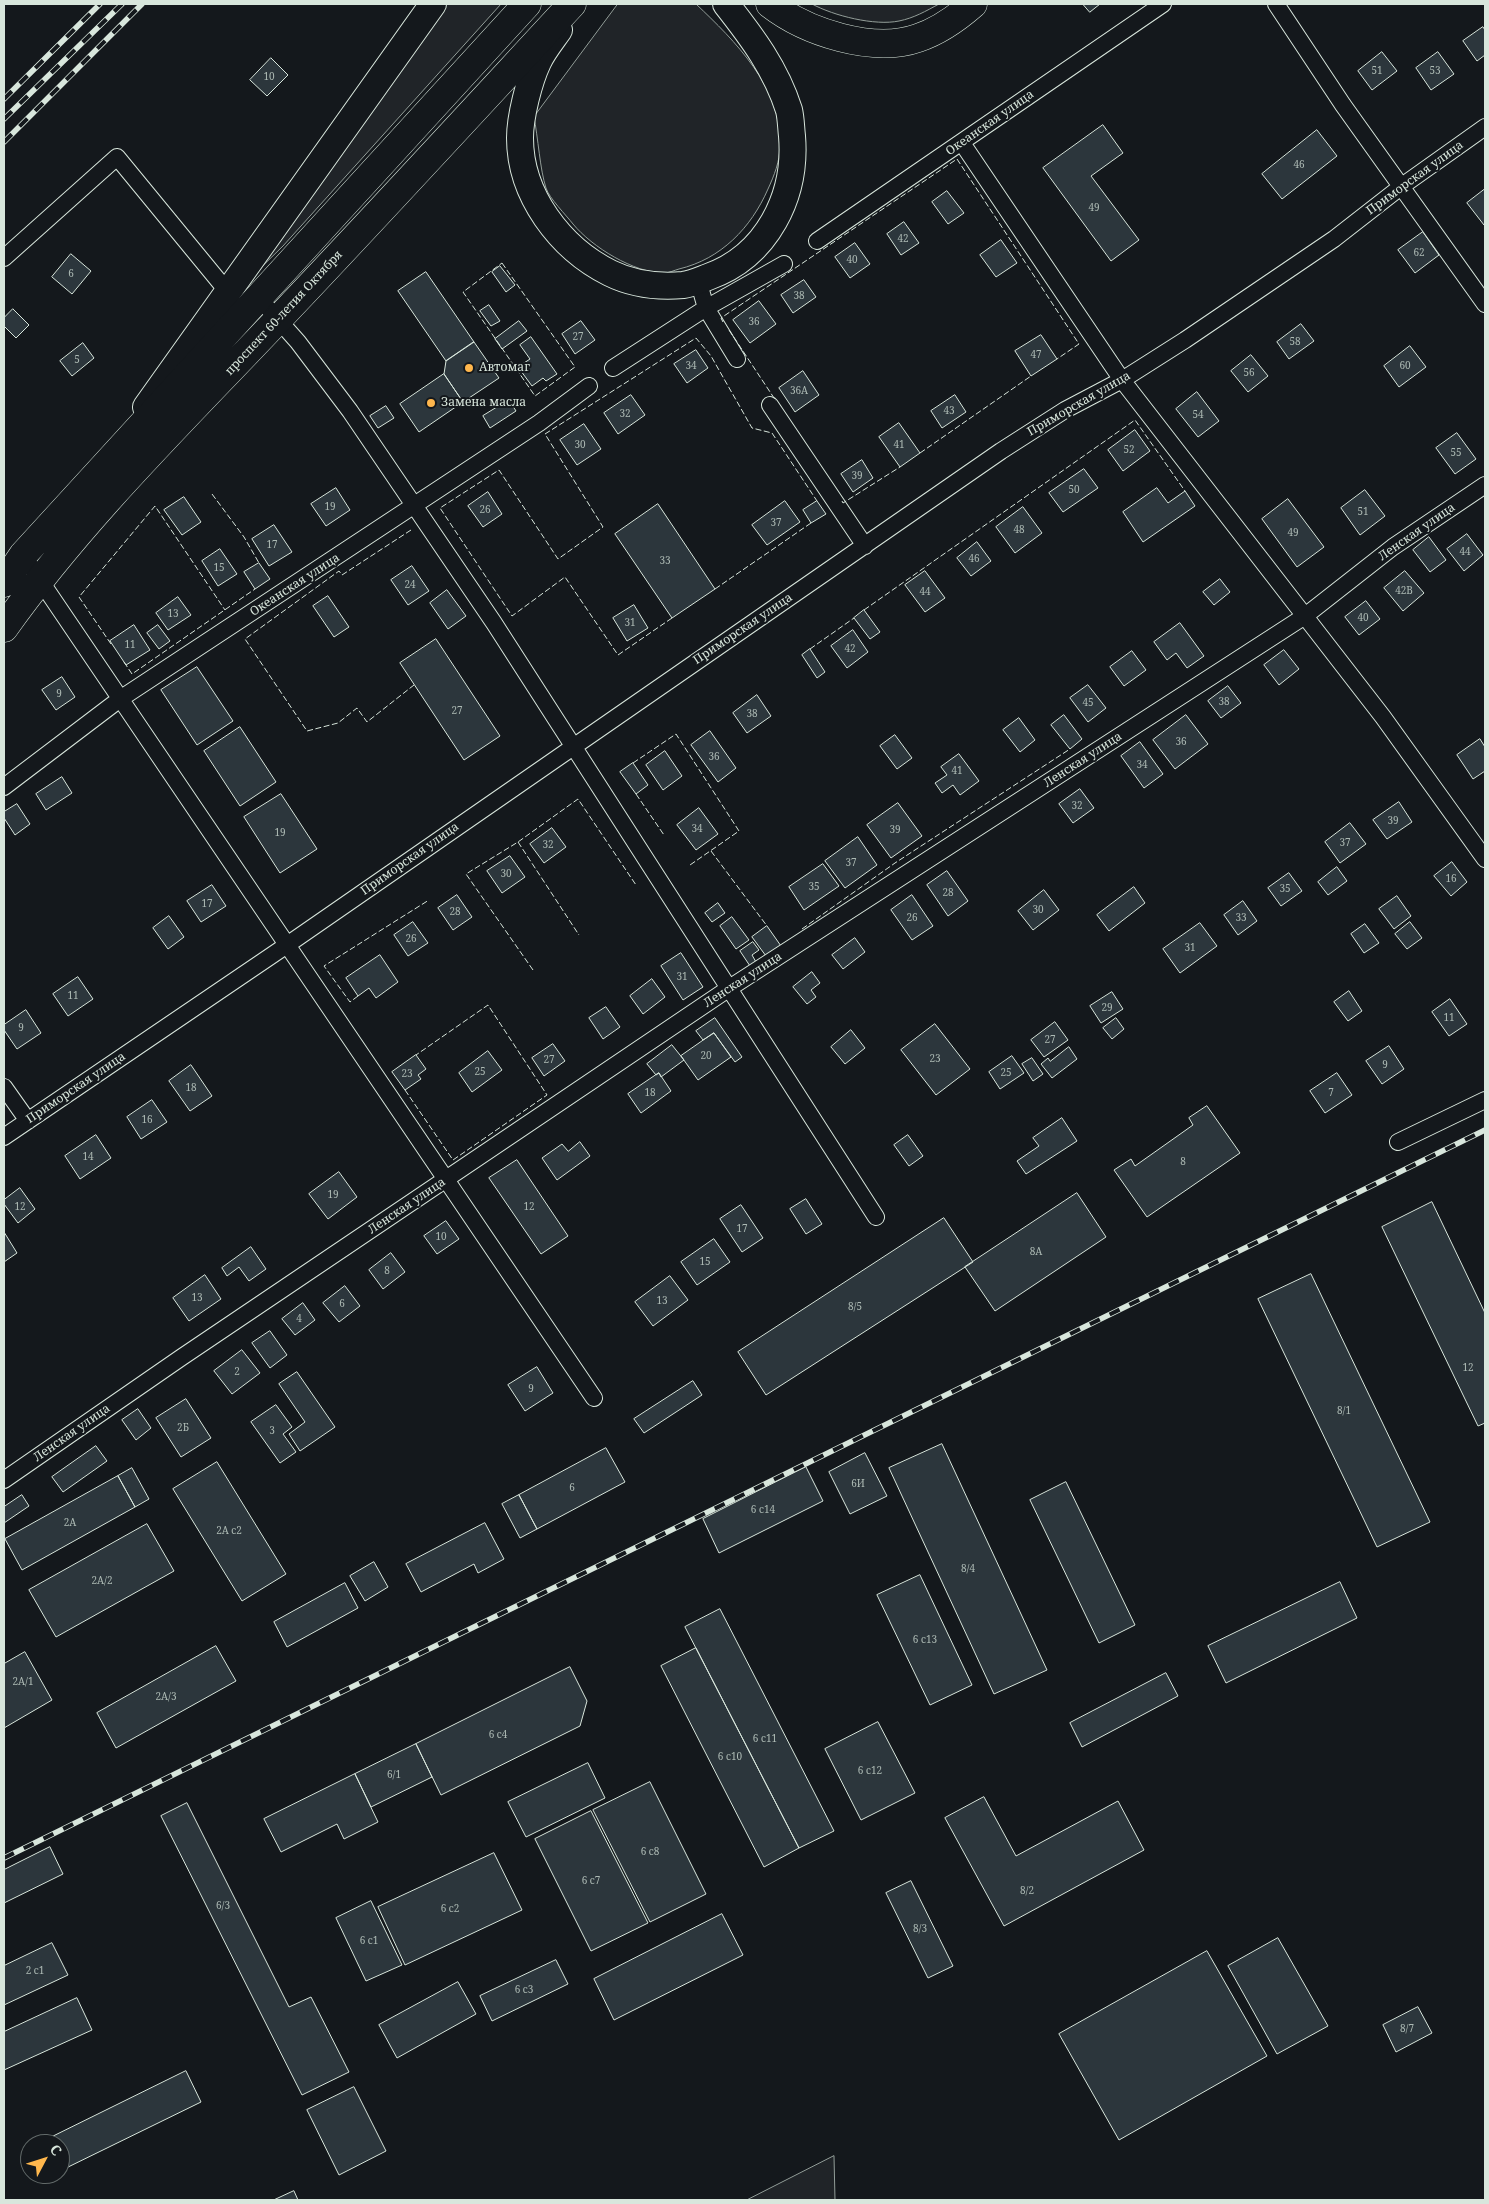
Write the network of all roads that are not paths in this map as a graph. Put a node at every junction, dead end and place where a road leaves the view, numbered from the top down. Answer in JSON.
{"nodes":[{"id":1,"x":432,"y":4,"type":"edge"},
{"id":2,"x":527,"y":4,"type":"edge"},
{"id":3,"x":572,"y":4,"type":"edge"},
{"id":4,"x":576,"y":4,"type":"edge"},
{"id":5,"x":726,"y":4,"type":"edge"},
{"id":6,"x":770,"y":4,"type":"edge"},
{"id":7,"x":973,"y":4,"type":"edge"},
{"id":8,"x":1163,"y":4,"type":"edge"},
{"id":9,"x":1276,"y":4,"type":"edge"},
{"id":10,"x":1485,"y":127,"type":"edge"},
{"id":11,"x":962,"y":143,"type":"junction"},
{"id":12,"x":1402,"y":186,"type":"junction"},
{"id":13,"x":817,"y":241,"type":"dead end"},
{"id":14,"x":4,"y":258,"type":"edge"},
{"id":15,"x":784,"y":264,"type":"dead end"},
{"id":16,"x":698,"y":280,"type":"junction"},
{"id":17,"x":228,"y":291,"type":"junction"},
{"id":18,"x":259,"y":298,"type":"junction"},
{"id":19,"x":1485,"y":304,"type":"edge"},
{"id":20,"x":706,"y":308,"type":"junction"},
{"id":21,"x":279,"y":318,"type":"junction"},
{"id":22,"x":737,"y":359,"type":"dead end"},
{"id":23,"x":613,"y":368,"type":"dead end"},
{"id":24,"x":1122,"y":380,"type":"junction"},
{"id":25,"x":589,"y":386,"type":"dead end"},
{"id":26,"x":770,"y":405,"type":"dead end"},
{"id":27,"x":107,"y":463,"type":"junction"},
{"id":28,"x":1485,"y":485,"type":"edge"},
{"id":29,"x":415,"y":506,"type":"junction"},
{"id":30,"x":865,"y":546,"type":"junction"},
{"id":31,"x":23,"y":556,"type":"junction"},
{"id":32,"x":39,"y":579,"type":"junction"},
{"id":33,"x":4,"y":583,"type":"edge"},
{"id":34,"x":1305,"y":616,"type":"junction"},
{"id":35,"x":4,"y":628,"type":"edge"},
{"id":36,"x":120,"y":700,"type":"junction"},
{"id":37,"x":573,"y":746,"type":"junction"},
{"id":38,"x":4,"y":787,"type":"edge"},
{"id":39,"x":1485,"y":859,"type":"edge"},
{"id":40,"x":287,"y":945,"type":"junction"},
{"id":41,"x":728,"y":989,"type":"junction"},
{"id":42,"x":4,"y":1087,"type":"edge"},
{"id":43,"x":1485,"y":1100,"type":"edge"},
{"id":44,"x":28,"y":1121,"type":"junction"},
{"id":45,"x":4,"y":1137,"type":"edge"},
{"id":46,"x":1398,"y":1142,"type":"dead end"},
{"id":47,"x":446,"y":1180,"type":"junction"},
{"id":48,"x":876,"y":1217,"type":"dead end"},
{"id":49,"x":594,"y":1398,"type":"dead end"},
{"id":50,"x":4,"y":1480,"type":"edge"}],
"edges":[{"from":1,"to":17,"type":"main road"},
{"from":2,"to":18,"type":"highway"},
{"from":3,"to":21,"type":"highway","name":"проспект 60-летия Октября"},
{"from":4,"to":16,"type":"main road"},
{"from":5,"to":16,"type":"main road"},
{"from":6,"to":7,"type":"highway"},
{"from":8,"to":11,"type":"street","name":"Океанская улица"},
{"from":9,"to":12,"type":"street"},
{"from":10,"to":12,"type":"street","name":"Приморская улица"},
{"from":11,"to":13,"type":"street","name":"Океанская улица"},
{"from":11,"to":24,"type":"street"},
{"from":12,"to":19,"type":"street"},
{"from":12,"to":24,"type":"street","name":"Приморская улица"},
{"from":14,"to":17,"type":"street"},
{"from":15,"to":20,"type":"street"},
{"from":16,"to":20,"type":"street"},
{"from":17,"to":27,"type":"main road"},
{"from":18,"to":21,"type":"street"},
{"from":18,"to":27,"type":"highway"},
{"from":20,"to":22,"type":"street"},
{"from":20,"to":23,"type":"street"},
{"from":21,"to":29,"type":"street"},
{"from":21,"to":32,"type":"highway","name":"проспект 60-летия Октября"},
{"from":24,"to":30,"type":"street","name":"Приморская улица"},
{"from":24,"to":34,"type":"street"},
{"from":25,"to":29,"type":"street","name":"Океанская улица"},
{"from":26,"to":30,"type":"street"},
{"from":27,"to":31,"type":"highway"},
{"from":28,"to":34,"type":"street","name":"Ленская улица"},
{"from":29,"to":36,"type":"street","name":"Океанская улица"},
{"from":29,"to":37,"type":"street"},
{"from":30,"to":37,"type":"street","name":"Приморская улица"},
{"from":31,"to":32,"type":"street"},
{"from":31,"to":33,"type":"highway"},
{"from":32,"to":35,"type":"highway","name":"проспект 60-летия Октября"},
{"from":32,"to":36,"type":"street"},
{"from":34,"to":39,"type":"street"},
{"from":34,"to":41,"type":"street","name":"Ленская улица"},
{"from":36,"to":38,"type":"street","name":"Океанская улица"},
{"from":36,"to":40,"type":"street"},
{"from":37,"to":40,"type":"street","name":"Приморская улица"},
{"from":37,"to":41,"type":"street"},
{"from":40,"to":44,"type":"street","name":"Приморская улица"},
{"from":40,"to":47,"type":"street"},
{"from":41,"to":47,"type":"street","name":"Ленская улица"},
{"from":41,"to":48,"type":"street"},
{"from":42,"to":44,"type":"street"},
{"from":43,"to":46,"type":"street"},
{"from":44,"to":45,"type":"street","name":"Приморская улица"},
{"from":47,"to":49,"type":"street"},
{"from":47,"to":50,"type":"street","name":"Ленская улица"}]}
